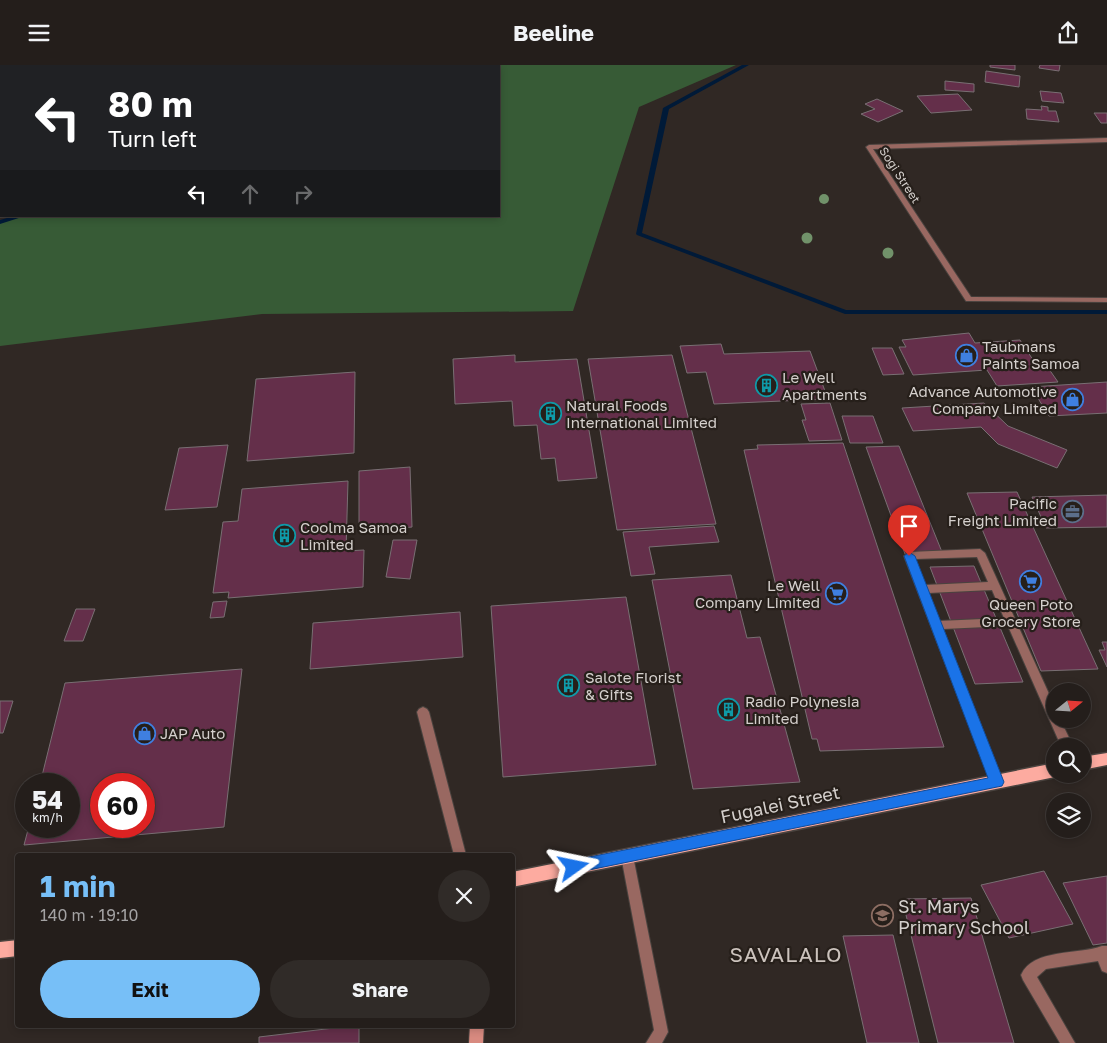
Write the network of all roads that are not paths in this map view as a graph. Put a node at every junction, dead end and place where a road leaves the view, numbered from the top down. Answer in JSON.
{"nodes":[{"id":1,"x":1107,"y":140,"type":"edge"},
{"id":2,"x":1107,"y":300,"type":"edge"},
{"id":3,"x":995,"y":586,"type":"junction"},
{"id":4,"x":922,"y":589,"type":"junction"},
{"id":5,"x":1011,"y":622,"type":"junction"},
{"id":6,"x":936,"y":625,"type":"junction"},
{"id":7,"x":423,"y":712,"type":"dead end"},
{"id":8,"x":1063,"y":738,"type":"edge"},
{"id":9,"x":1107,"y":759,"type":"edge"},
{"id":10,"x":1091,"y":762,"type":"edge"},
{"id":11,"x":1046,"y":772,"type":"edge"},
{"id":12,"x":997,"y":782,"type":"junction"},
{"id":13,"x":459,"y":853,"type":"edge"},
{"id":14,"x":627,"y":856,"type":"junction"},
{"id":15,"x":515,"y":879,"type":"edge"},
{"id":16,"x":15,"y":948,"type":"edge"},
{"id":17,"x":0,"y":950,"type":"edge"},
{"id":18,"x":1105,"y":957,"type":"edge"},
{"id":19,"x":477,"y":1028,"type":"edge"},
{"id":20,"x":476,"y":1043,"type":"edge"},
{"id":21,"x":653,"y":1043,"type":"edge"},
{"id":22,"x":1068,"y":1043,"type":"edge"}],
"edges":[{"from":1,"to":2,"type":"lane","name":"Sogi Street"},
{"from":3,"to":4,"type":"lane"},
{"from":3,"to":4,"type":"lane"},
{"from":3,"to":5,"type":"lane"},
{"from":4,"to":6,"type":"lane"},
{"from":5,"to":6,"type":"lane"},
{"from":5,"to":8,"type":"lane"},
{"from":6,"to":12,"type":"lane"},
{"from":7,"to":13,"type":"lane"},
{"from":9,"to":10,"type":"main road"},
{"from":11,"to":12,"type":"main road","name":"Fugalei Street"},
{"from":12,"to":14,"type":"main road","name":"Fugalei Street"},
{"from":14,"to":15,"type":"main road","name":"Fugalei Street"},
{"from":14,"to":21,"type":"lane"},
{"from":16,"to":17,"type":"main road"},
{"from":18,"to":22,"type":"lane"},
{"from":19,"to":20,"type":"main road"}]}
